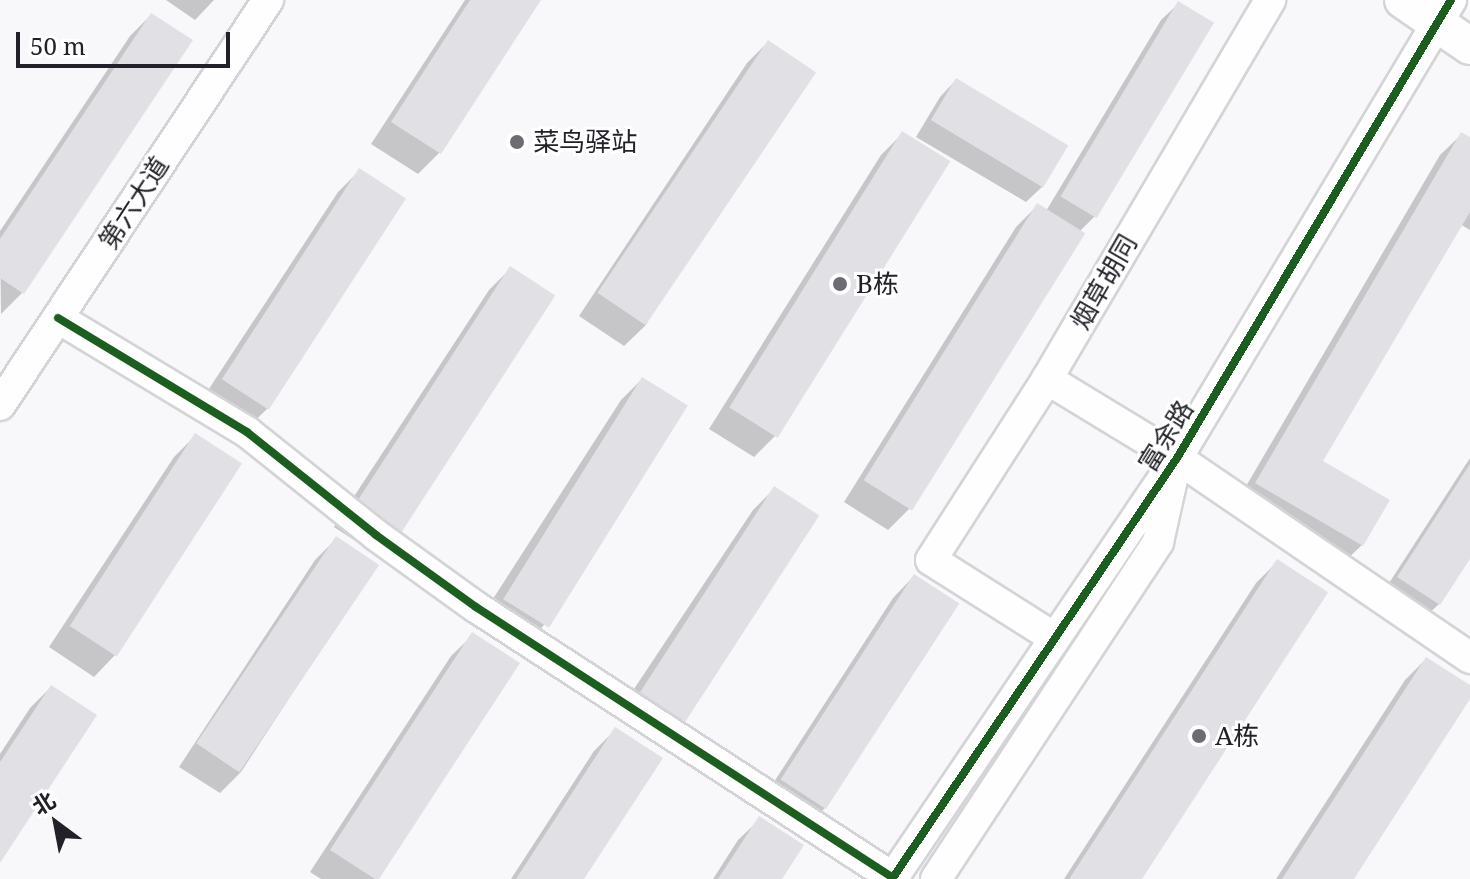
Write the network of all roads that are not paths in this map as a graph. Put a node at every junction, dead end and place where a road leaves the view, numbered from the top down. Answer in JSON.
{"nodes":[{"id":1,"x":268,"y":0,"type":"edge"},
{"id":2,"x":1270,"y":0,"type":"edge"},
{"id":3,"x":1403,"y":0,"type":"edge"},
{"id":4,"x":1444,"y":12,"type":"edge"},
{"id":5,"x":1470,"y":46,"type":"edge"},
{"id":6,"x":58,"y":318,"type":"junction"},
{"id":7,"x":1047,"y":379,"type":"junction"},
{"id":8,"x":0,"y":405,"type":"edge"},
{"id":9,"x":1177,"y":458,"type":"junction"},
{"id":10,"x":1053,"y":637,"type":"junction"},
{"id":11,"x":1470,"y":658,"type":"edge"},
{"id":12,"x":946,"y":875,"type":"edge"},
{"id":13,"x":892,"y":879,"type":"edge"}],
"edges":[{"from":1,"to":6,"type":"street","name":"第六大道"},
{"from":2,"to":7,"type":"street","name":"烟草胡同"},
{"from":3,"to":4,"type":"main road"},
{"from":4,"to":5,"type":"main road"},
{"from":4,"to":9,"type":"street","name":"富余路"},
{"from":6,"to":8,"type":"street","name":"第六大道"},
{"from":6,"to":13,"type":"street"},
{"from":7,"to":9,"type":"street"},
{"from":7,"to":10,"type":"street","name":"烟草胡同"},
{"from":9,"to":10,"type":"street","name":"富余路"},
{"from":9,"to":11,"type":"street"},
{"from":9,"to":12,"type":"street","name":"富余路"},
{"from":10,"to":13,"type":"street","name":"富余路"}]}
